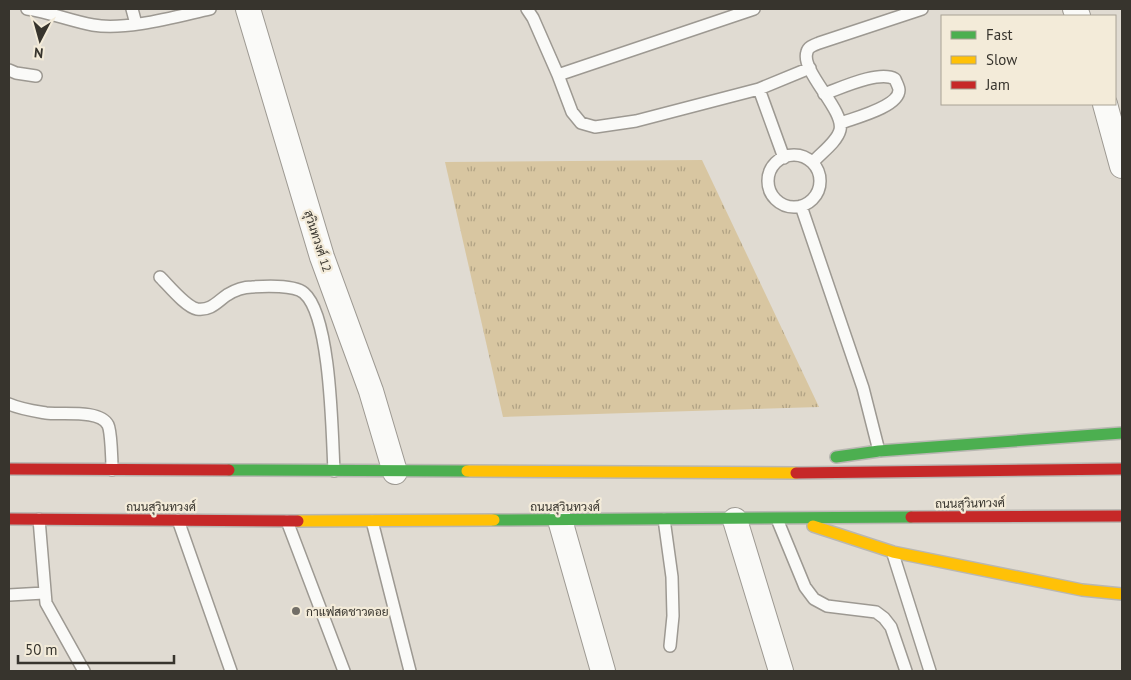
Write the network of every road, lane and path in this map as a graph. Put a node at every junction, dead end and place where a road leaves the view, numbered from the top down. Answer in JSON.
{"nodes":[{"id":1,"x":27,"y":9,"type":"edge"},
{"id":2,"x":132,"y":9,"type":"edge"},
{"id":3,"x":210,"y":9,"type":"edge"},
{"id":4,"x":248,"y":9,"type":"edge"},
{"id":5,"x":527,"y":9,"type":"edge"},
{"id":6,"x":754,"y":9,"type":"edge"},
{"id":7,"x":922,"y":9,"type":"edge"},
{"id":8,"x":189,"y":11,"type":"edge"},
{"id":9,"x":739,"y":11,"type":"edge"},
{"id":10,"x":136,"y":24,"type":"junction"},
{"id":11,"x":810,"y":68,"type":"junction"},
{"id":12,"x":9,"y":70,"type":"edge"},
{"id":13,"x":558,"y":75,"type":"junction"},
{"id":14,"x":36,"y":76,"type":"dead end"},
{"id":15,"x":759,"y":89,"type":"junction"},
{"id":16,"x":824,"y":94,"type":"junction"},
{"id":17,"x":1105,"y":105,"type":"edge"},
{"id":18,"x":841,"y":123,"type":"junction"},
{"id":19,"x":784,"y":158,"type":"junction"},
{"id":20,"x":813,"y":162,"type":"junction"},
{"id":21,"x":1122,"y":166,"type":"edge"},
{"id":22,"x":800,"y":206,"type":"junction"},
{"id":23,"x":160,"y":277,"type":"dead end"},
{"id":24,"x":9,"y":404,"type":"edge"},
{"id":25,"x":1122,"y":433,"type":"edge"},
{"id":26,"x":879,"y":451,"type":"junction"},
{"id":27,"x":9,"y":469,"type":"edge"},
{"id":28,"x":1122,"y":469,"type":"edge"},
{"id":29,"x":112,"y":470,"type":"junction"},
{"id":30,"x":334,"y":471,"type":"junction"},
{"id":31,"x":395,"y":472,"type":"junction"},
{"id":32,"x":754,"y":473,"type":"junction"},
{"id":33,"x":1122,"y":516,"type":"edge"},
{"id":34,"x":9,"y":518,"type":"edge"},
{"id":35,"x":39,"y":519,"type":"junction"},
{"id":36,"x":664,"y":519,"type":"junction"},
{"id":37,"x":777,"y":519,"type":"junction"},
{"id":38,"x":790,"y":519,"type":"junction"},
{"id":39,"x":178,"y":520,"type":"junction"},
{"id":40,"x":287,"y":520,"type":"junction"},
{"id":41,"x":560,"y":520,"type":"junction"},
{"id":42,"x":735,"y":520,"type":"junction"},
{"id":43,"x":372,"y":521,"type":"junction"},
{"id":44,"x":893,"y":552,"type":"junction"},
{"id":45,"x":44,"y":593,"type":"junction"},
{"id":46,"x":1122,"y":594,"type":"edge"},
{"id":47,"x":9,"y":596,"type":"edge"},
{"id":48,"x":670,"y":646,"type":"dead end"},
{"id":49,"x":84,"y":671,"type":"edge"},
{"id":50,"x":231,"y":671,"type":"edge"},
{"id":51,"x":344,"y":671,"type":"edge"},
{"id":52,"x":410,"y":671,"type":"edge"},
{"id":53,"x":603,"y":671,"type":"edge"},
{"id":54,"x":781,"y":671,"type":"edge"},
{"id":55,"x":906,"y":671,"type":"edge"},
{"id":56,"x":930,"y":671,"type":"edge"}],
"edges":[{"from":1,"to":10,"type":"lane"},
{"from":2,"to":10,"type":"lane"},
{"from":3,"to":8,"type":"lane"},
{"from":4,"to":31,"type":"street","name":"สุวินทวงศ์ 12"},
{"from":5,"to":13,"type":"lane"},
{"from":6,"to":9,"type":"lane"},
{"from":7,"to":11,"type":"lane"},
{"from":8,"to":10,"type":"lane"},
{"from":9,"to":13,"type":"lane"},
{"from":11,"to":15,"type":"lane"},
{"from":11,"to":16,"type":"lane"},
{"from":12,"to":14,"type":"lane"},
{"from":13,"to":15,"type":"lane"},
{"from":15,"to":19,"type":"lane"},
{"from":16,"to":18,"type":"lane"},
{"from":16,"to":18,"type":"lane"},
{"from":17,"to":21,"type":"street"},
{"from":18,"to":20,"type":"lane"},
{"from":19,"to":20,"type":"lane"},
{"from":19,"to":22,"type":"lane"},
{"from":20,"to":22,"type":"lane"},
{"from":22,"to":26,"type":"lane"},
{"from":23,"to":30,"type":"lane"},
{"from":24,"to":29,"type":"lane"},
{"from":25,"to":26,"type":"highway"},
{"from":26,"to":32,"type":"highway"},
{"from":27,"to":29,"type":"highway"},
{"from":28,"to":32,"type":"highway"},
{"from":29,"to":30,"type":"highway"},
{"from":30,"to":31,"type":"highway"},
{"from":31,"to":32,"type":"highway"},
{"from":33,"to":38,"type":"highway","name":"ถนนสุวินทวงศ์"},
{"from":34,"to":35,"type":"highway","name":"ถนนสุวินทวงศ์"},
{"from":35,"to":39,"type":"highway","name":"ถนนสุวินทวงศ์"},
{"from":35,"to":45,"type":"lane"},
{"from":36,"to":41,"type":"highway","name":"ถนนสุวินทวงศ์"},
{"from":36,"to":42,"type":"highway","name":"ถนนสุวินทวงศ์"},
{"from":36,"to":48,"type":"lane"},
{"from":37,"to":38,"type":"highway","name":"ถนนสุวินทวงศ์"},
{"from":37,"to":42,"type":"highway","name":"ถนนสุวินทวงศ์"},
{"from":37,"to":55,"type":"lane"},
{"from":38,"to":44,"type":"highway"},
{"from":39,"to":40,"type":"highway","name":"ถนนสุวินทวงศ์"},
{"from":39,"to":50,"type":"lane"},
{"from":40,"to":43,"type":"highway","name":"ถนนสุวินทวงศ์"},
{"from":40,"to":51,"type":"lane"},
{"from":41,"to":43,"type":"highway","name":"ถนนสุวินทวงศ์"},
{"from":41,"to":53,"type":"street"},
{"from":42,"to":54,"type":"street"},
{"from":43,"to":52,"type":"lane"},
{"from":44,"to":46,"type":"highway"},
{"from":44,"to":56,"type":"lane"},
{"from":45,"to":47,"type":"lane"},
{"from":45,"to":49,"type":"lane"}]}
